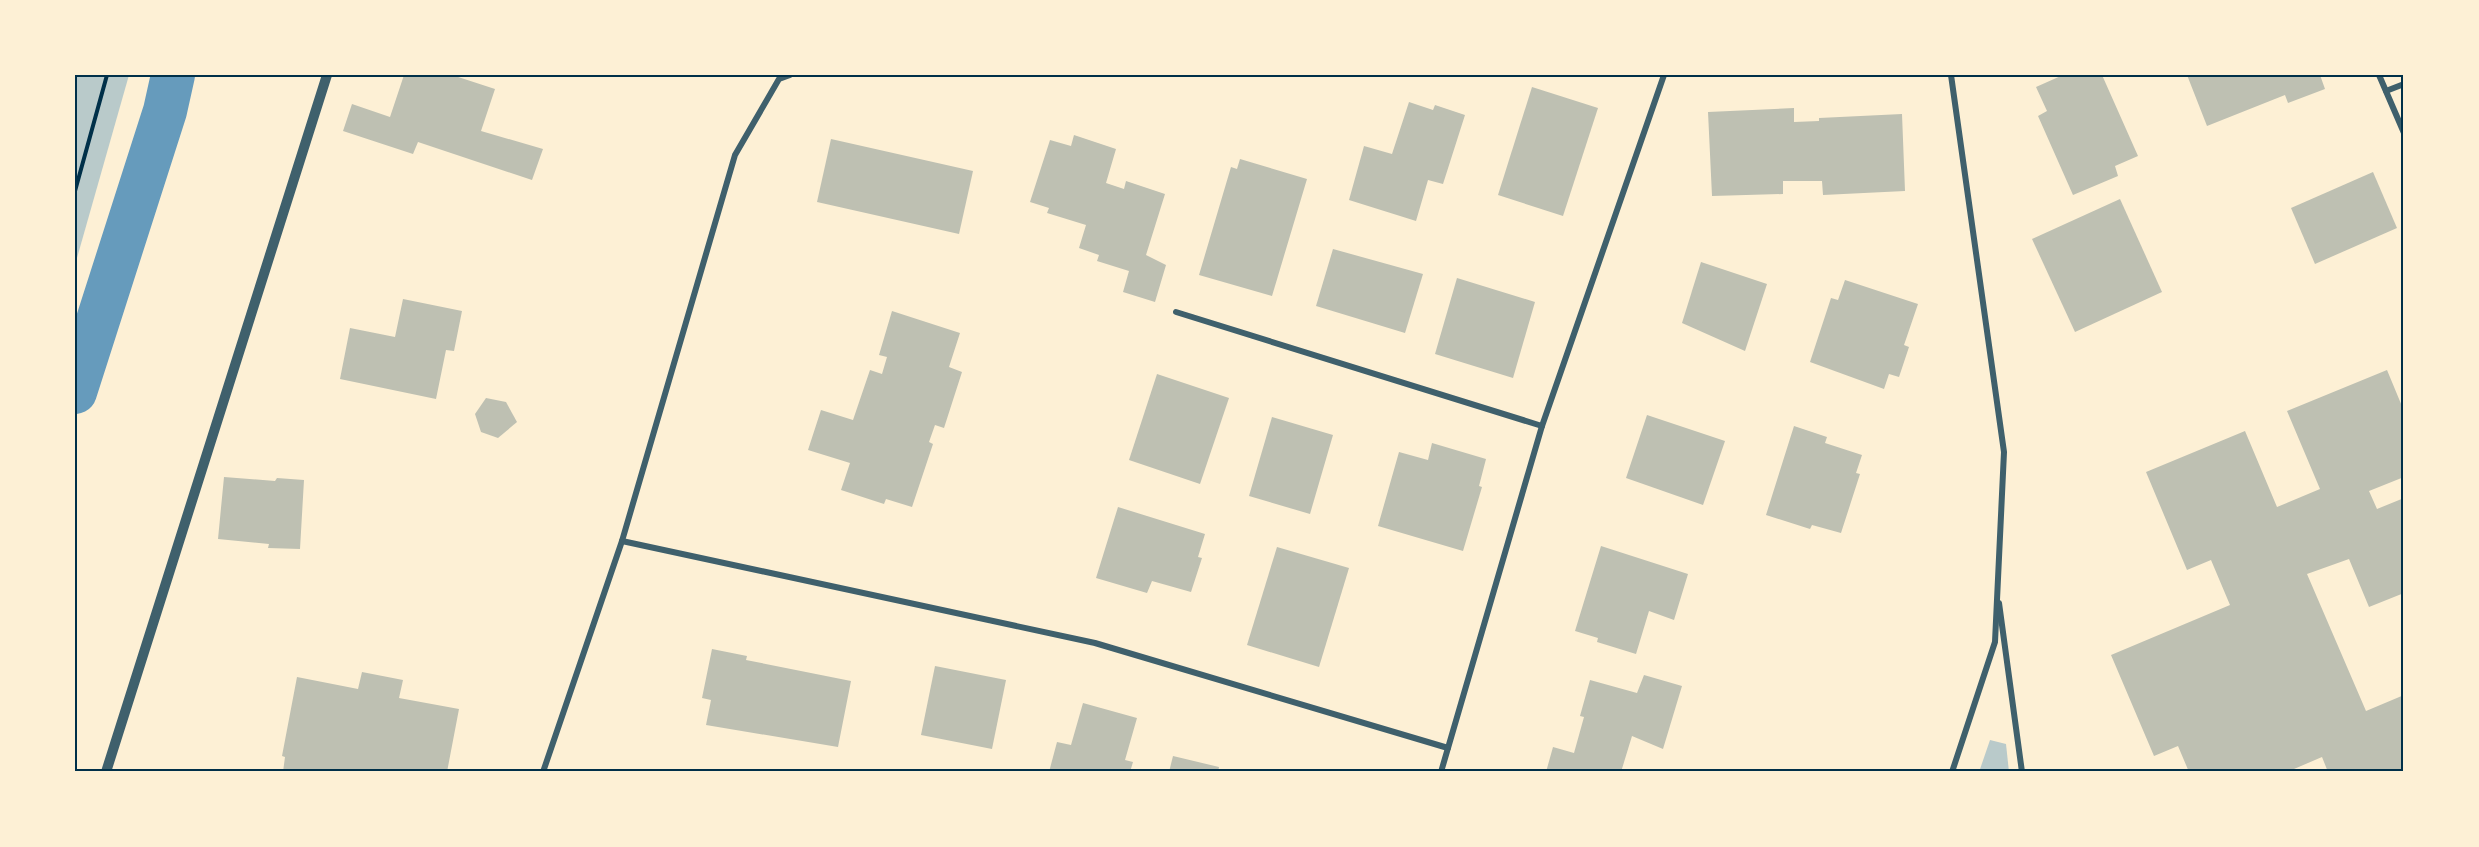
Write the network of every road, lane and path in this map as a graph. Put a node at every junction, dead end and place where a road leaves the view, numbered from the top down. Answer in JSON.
{"nodes":[{"id":1,"x":107,"y":75,"type":"edge"},
{"id":2,"x":327,"y":75,"type":"edge"},
{"id":3,"x":790,"y":75,"type":"edge"},
{"id":4,"x":1664,"y":75,"type":"edge"},
{"id":5,"x":1951,"y":75,"type":"edge"},
{"id":6,"x":2379,"y":75,"type":"edge"},
{"id":7,"x":2404,"y":84,"type":"edge"},
{"id":8,"x":2386,"y":92,"type":"junction"},
{"id":9,"x":2404,"y":133,"type":"edge"},
{"id":10,"x":75,"y":190,"type":"edge"},
{"id":11,"x":1176,"y":312,"type":"dead end"},
{"id":12,"x":1542,"y":426,"type":"junction"},
{"id":13,"x":622,"y":541,"type":"junction"},
{"id":14,"x":1997,"y":588,"type":"junction"},
{"id":15,"x":1448,"y":748,"type":"junction"},
{"id":16,"x":106,"y":772,"type":"edge"},
{"id":17,"x":543,"y":772,"type":"edge"},
{"id":18,"x":1441,"y":772,"type":"edge"},
{"id":19,"x":1952,"y":772,"type":"edge"},
{"id":20,"x":2022,"y":772,"type":"edge"}],
"edges":[{"from":1,"to":10,"type":"path"},
{"from":2,"to":16,"type":"street"},
{"from":3,"to":13,"type":"street"},
{"from":4,"to":12,"type":"street"},
{"from":5,"to":14,"type":"street"},
{"from":6,"to":8,"type":"street"},
{"from":7,"to":8,"type":"street"},
{"from":8,"to":9,"type":"street"},
{"from":11,"to":12,"type":"street"},
{"from":12,"to":15,"type":"street"},
{"from":13,"to":15,"type":"street"},
{"from":13,"to":17,"type":"street"},
{"from":14,"to":19,"type":"street"},
{"from":14,"to":20,"type":"street"},
{"from":15,"to":18,"type":"street"}]}
